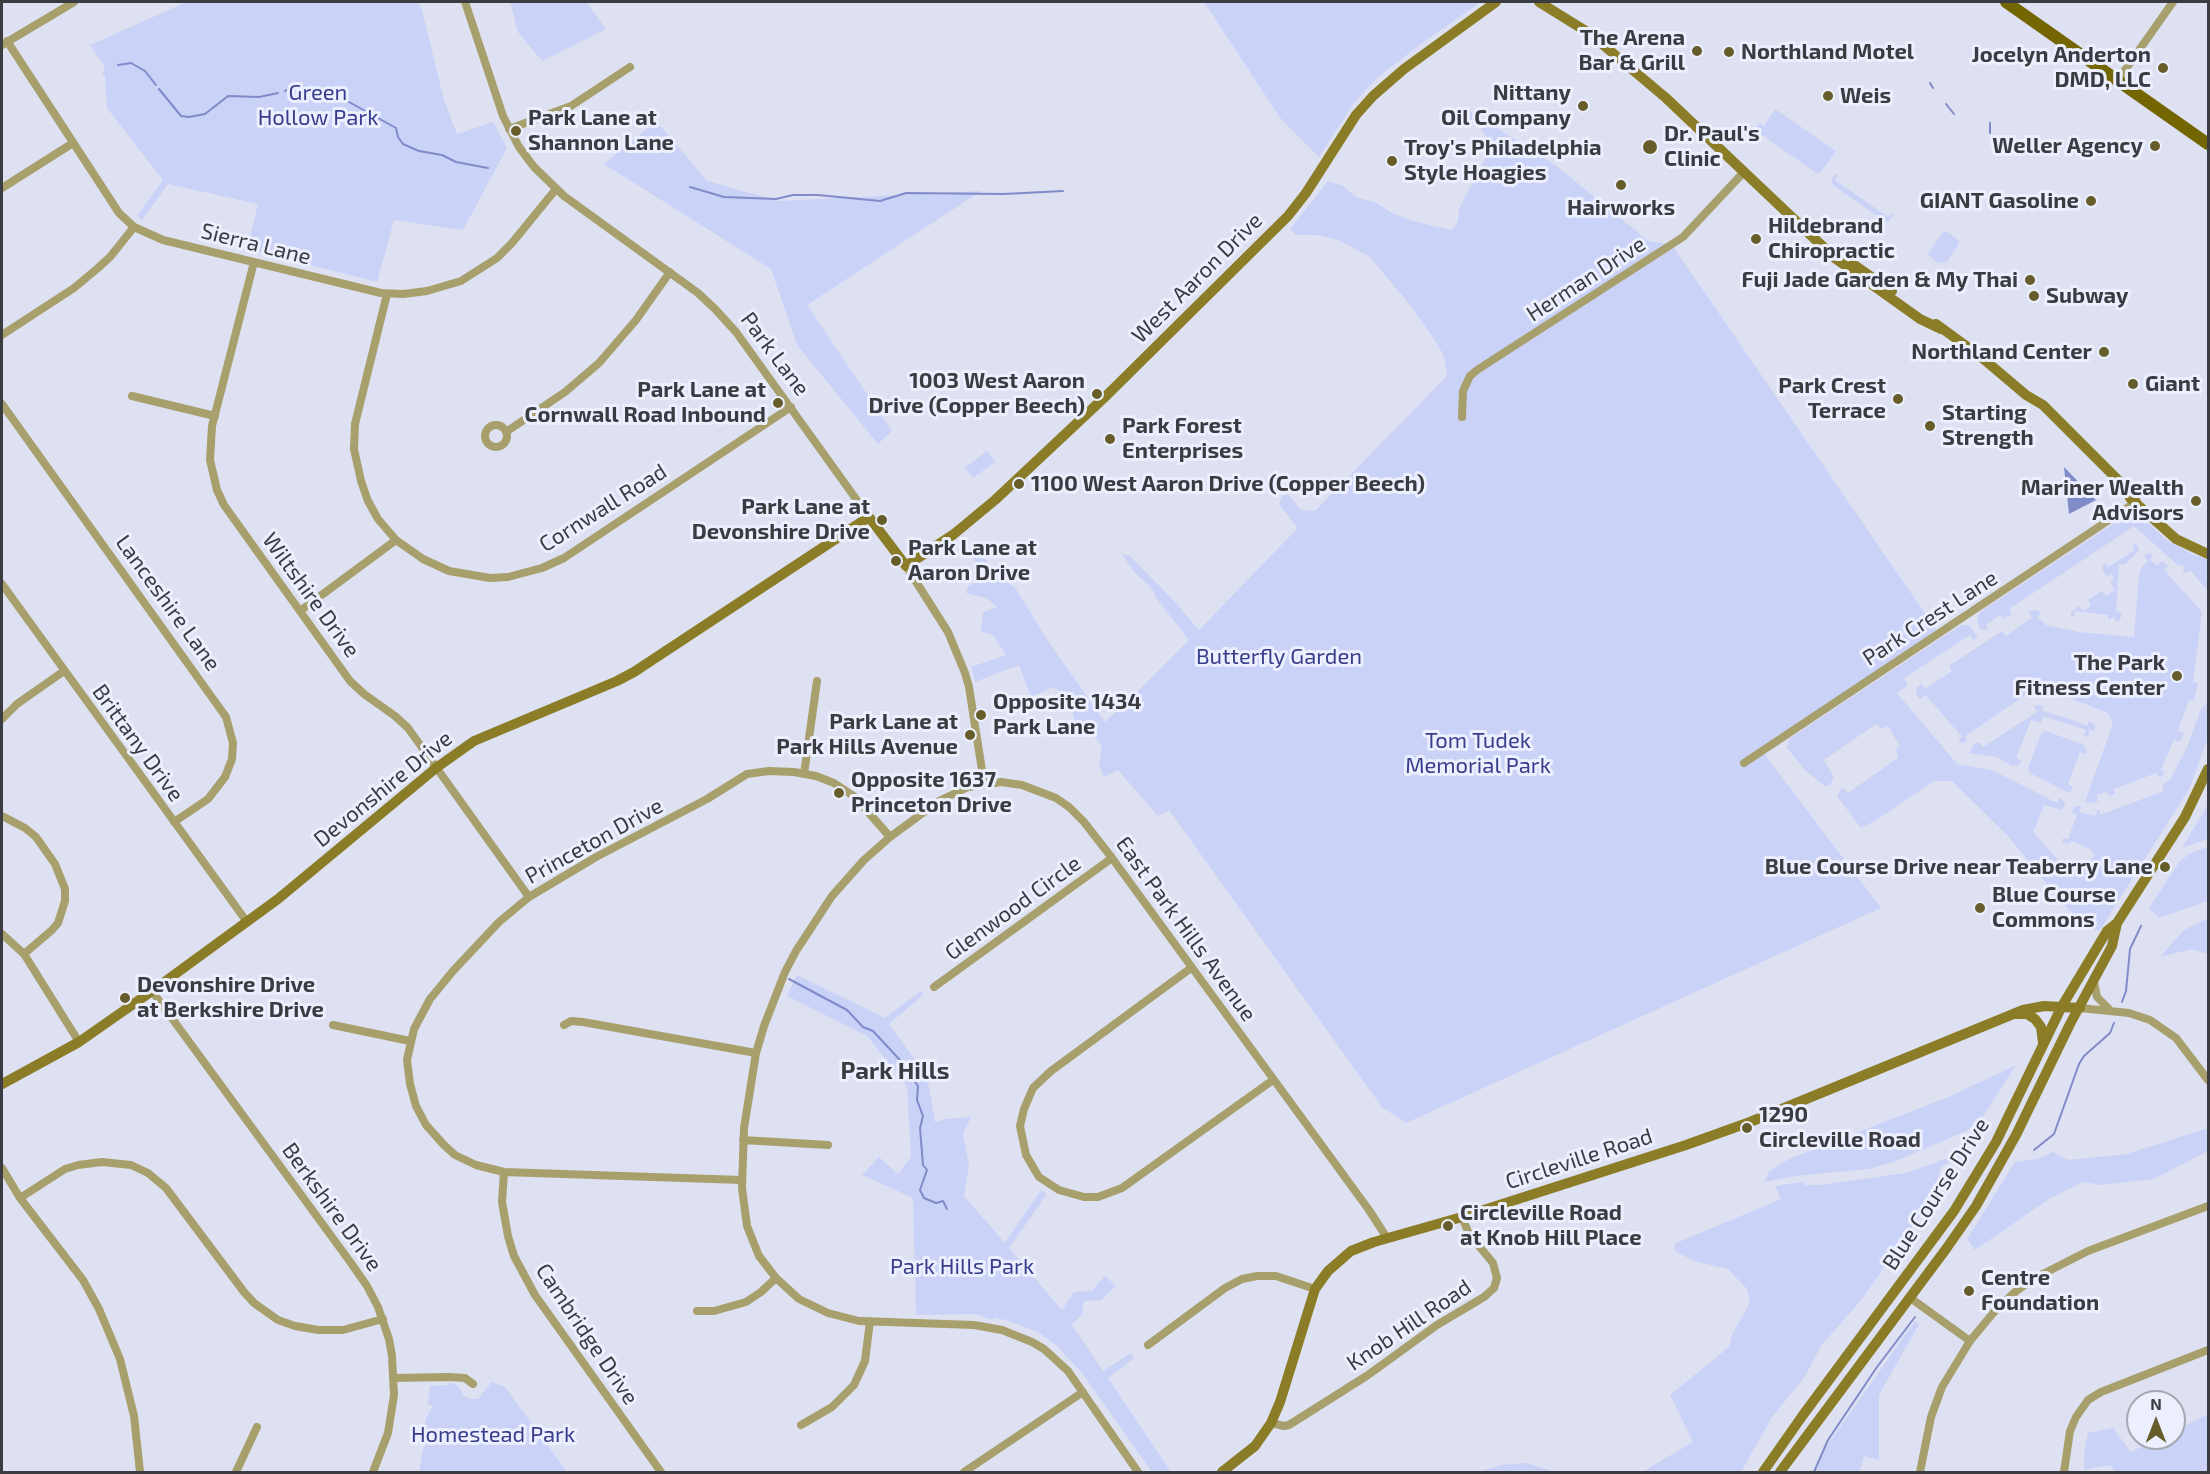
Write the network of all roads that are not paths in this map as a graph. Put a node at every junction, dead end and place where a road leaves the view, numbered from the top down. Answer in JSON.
{"nodes":[{"id":1,"x":74,"y":2,"type":"edge"},
{"id":2,"x":465,"y":2,"type":"edge"},
{"id":3,"x":1496,"y":2,"type":"edge"},
{"id":4,"x":1539,"y":2,"type":"edge"},
{"id":5,"x":2006,"y":2,"type":"edge"},
{"id":6,"x":2173,"y":2,"type":"edge"},
{"id":7,"x":1546,"y":4,"type":"edge"},
{"id":8,"x":1487,"y":6,"type":"edge"},
{"id":9,"x":4,"y":43,"type":"edge"},
{"id":10,"x":630,"y":67,"type":"dead end"},
{"id":11,"x":2118,"y":80,"type":"junction"},
{"id":12,"x":509,"y":129,"type":"junction"},
{"id":13,"x":73,"y":143,"type":"junction"},
{"id":14,"x":2208,"y":144,"type":"edge"},
{"id":15,"x":1743,"y":173,"type":"junction"},
{"id":16,"x":2,"y":188,"type":"edge"},
{"id":17,"x":556,"y":189,"type":"junction"},
{"id":18,"x":134,"y":227,"type":"junction"},
{"id":19,"x":254,"y":262,"type":"junction"},
{"id":20,"x":670,"y":272,"type":"junction"},
{"id":21,"x":387,"y":294,"type":"junction"},
{"id":22,"x":2,"y":335,"type":"edge"},
{"id":23,"x":132,"y":396,"type":"dead end"},
{"id":24,"x":2,"y":404,"type":"edge"},
{"id":25,"x":791,"y":407,"type":"junction"},
{"id":26,"x":215,"y":416,"type":"junction"},
{"id":27,"x":1462,"y":417,"type":"dead end"},
{"id":28,"x":506,"y":432,"type":"dead end"},
{"id":29,"x":2136,"y":502,"type":"junction"},
{"id":30,"x":869,"y":517,"type":"junction"},
{"id":31,"x":396,"y":540,"type":"junction"},
{"id":32,"x":2208,"y":554,"type":"edge"},
{"id":33,"x":906,"y":566,"type":"junction"},
{"id":34,"x":2,"y":584,"type":"edge"},
{"id":35,"x":300,"y":611,"type":"junction"},
{"id":36,"x":64,"y":671,"type":"junction"},
{"id":37,"x":817,"y":681,"type":"dead end"},
{"id":38,"x":2,"y":719,"type":"edge"},
{"id":39,"x":1744,"y":763,"type":"dead end"},
{"id":40,"x":436,"y":768,"type":"junction"},
{"id":41,"x":2208,"y":769,"type":"edge"},
{"id":42,"x":804,"y":774,"type":"junction"},
{"id":43,"x":984,"y":783,"type":"junction"},
{"id":44,"x":2,"y":816,"type":"edge"},
{"id":45,"x":174,"y":822,"type":"junction"},
{"id":46,"x":890,"y":837,"type":"junction"},
{"id":47,"x":1112,"y":858,"type":"junction"},
{"id":48,"x":529,"y":897,"type":"junction"},
{"id":49,"x":247,"y":922,"type":"junction"},
{"id":50,"x":2117,"y":923,"type":"junction"},
{"id":51,"x":2,"y":934,"type":"edge"},
{"id":52,"x":24,"y":954,"type":"junction"},
{"id":53,"x":1191,"y":968,"type":"junction"},
{"id":54,"x":2094,"y":979,"type":"junction"},
{"id":55,"x":934,"y":987,"type":"dead end"},
{"id":56,"x":153,"y":991,"type":"junction"},
{"id":57,"x":2062,"y":1006,"type":"junction"},
{"id":58,"x":2079,"y":1008,"type":"junction"},
{"id":59,"x":2113,"y":1011,"type":"junction"},
{"id":60,"x":2012,"y":1014,"type":"junction"},
{"id":61,"x":333,"y":1025,"type":"dead end"},
{"id":62,"x":564,"y":1025,"type":"dead end"},
{"id":63,"x":410,"y":1041,"type":"junction"},
{"id":64,"x":79,"y":1042,"type":"junction"},
{"id":65,"x":2043,"y":1047,"type":"junction"},
{"id":66,"x":756,"y":1053,"type":"junction"},
{"id":67,"x":1273,"y":1080,"type":"junction"},
{"id":68,"x":2208,"y":1080,"type":"edge"},
{"id":69,"x":2,"y":1084,"type":"edge"},
{"id":70,"x":743,"y":1140,"type":"junction"},
{"id":71,"x":828,"y":1145,"type":"dead end"},
{"id":72,"x":2,"y":1168,"type":"edge"},
{"id":73,"x":504,"y":1172,"type":"junction"},
{"id":74,"x":742,"y":1180,"type":"junction"},
{"id":75,"x":20,"y":1198,"type":"junction"},
{"id":76,"x":2208,"y":1206,"type":"edge"},
{"id":77,"x":1462,"y":1217,"type":"junction"},
{"id":78,"x":1387,"y":1238,"type":"junction"},
{"id":79,"x":776,"y":1278,"type":"junction"},
{"id":80,"x":1315,"y":1289,"type":"junction"},
{"id":81,"x":1909,"y":1297,"type":"junction"},
{"id":82,"x":697,"y":1311,"type":"dead end"},
{"id":83,"x":383,"y":1319,"type":"junction"},
{"id":84,"x":870,"y":1321,"type":"junction"},
{"id":85,"x":1970,"y":1341,"type":"junction"},
{"id":86,"x":1148,"y":1345,"type":"dead end"},
{"id":87,"x":2208,"y":1350,"type":"edge"},
{"id":88,"x":394,"y":1378,"type":"junction"},
{"id":89,"x":473,"y":1384,"type":"dead end"},
{"id":90,"x":1083,"y":1392,"type":"junction"},
{"id":91,"x":1271,"y":1423,"type":"junction"},
{"id":92,"x":801,"y":1425,"type":"dead end"},
{"id":93,"x":257,"y":1427,"type":"dead end"},
{"id":94,"x":140,"y":1473,"type":"edge"},
{"id":95,"x":236,"y":1473,"type":"edge"},
{"id":96,"x":373,"y":1473,"type":"edge"},
{"id":97,"x":661,"y":1473,"type":"edge"},
{"id":98,"x":964,"y":1473,"type":"edge"},
{"id":99,"x":1138,"y":1473,"type":"edge"},
{"id":100,"x":1222,"y":1473,"type":"edge"},
{"id":101,"x":1763,"y":1473,"type":"edge"},
{"id":102,"x":1780,"y":1473,"type":"edge"},
{"id":103,"x":1920,"y":1473,"type":"edge"},
{"id":104,"x":2064,"y":1473,"type":"edge"}],
"edges":[{"from":1,"to":9,"type":"street"},
{"from":2,"to":12,"type":"street","name":"Park Lane"},
{"from":3,"to":8,"type":"street","name":"West Aaron Drive"},
{"from":4,"to":7,"type":"street"},
{"from":5,"to":11,"type":"main road"},
{"from":6,"to":11,"type":"street"},
{"from":7,"to":15,"type":"street"},
{"from":8,"to":33,"type":"street","name":"West Aaron Drive"},
{"from":9,"to":13,"type":"street","name":"Sierra Lane"},
{"from":10,"to":12,"type":"street"},
{"from":11,"to":14,"type":"main road"},
{"from":12,"to":17,"type":"street","name":"Park Lane"},
{"from":13,"to":16,"type":"street"},
{"from":13,"to":18,"type":"street","name":"Sierra Lane"},
{"from":15,"to":27,"type":"street","name":"Herman Drive"},
{"from":15,"to":29,"type":"street"},
{"from":17,"to":20,"type":"street","name":"Park Lane"},
{"from":17,"to":21,"type":"street","name":"Sierra Lane"},
{"from":18,"to":19,"type":"street","name":"Sierra Lane"},
{"from":18,"to":22,"type":"street"},
{"from":19,"to":21,"type":"street","name":"Sierra Lane"},
{"from":19,"to":26,"type":"street","name":"Wiltshire Drive"},
{"from":20,"to":25,"type":"street","name":"Park Lane"},
{"from":20,"to":28,"type":"street"},
{"from":21,"to":31,"type":"street","name":"Cornwall Road"},
{"from":23,"to":26,"type":"street"},
{"from":24,"to":45,"type":"street","name":"Lanceshire Lane"},
{"from":25,"to":30,"type":"street","name":"Park Lane"},
{"from":25,"to":31,"type":"street","name":"Cornwall Road"},
{"from":26,"to":35,"type":"street","name":"Wiltshire Drive"},
{"from":29,"to":32,"type":"street"},
{"from":29,"to":39,"type":"street","name":"Park Crest Lane"},
{"from":30,"to":33,"type":"street","name":"Park Lane"},
{"from":30,"to":40,"type":"street","name":"Devonshire Drive"},
{"from":31,"to":35,"type":"street"},
{"from":33,"to":43,"type":"street","name":"Park Lane"},
{"from":34,"to":36,"type":"street","name":"Brittany Drive"},
{"from":35,"to":40,"type":"street","name":"Wiltshire Drive"},
{"from":36,"to":38,"type":"street"},
{"from":36,"to":45,"type":"street","name":"Brittany Drive"},
{"from":37,"to":42,"type":"street"},
{"from":40,"to":48,"type":"street","name":"Wiltshire Drive"},
{"from":40,"to":49,"type":"street","name":"Devonshire Drive"},
{"from":41,"to":50,"type":"street","name":"Blue Course Drive"},
{"from":42,"to":46,"type":"street","name":"Princeton Drive"},
{"from":42,"to":48,"type":"street","name":"Princeton Drive"},
{"from":43,"to":46,"type":"street","name":"East Park Hills Avenue"},
{"from":43,"to":47,"type":"street","name":"East Park Hills Avenue"},
{"from":44,"to":52,"type":"street"},
{"from":45,"to":49,"type":"street","name":"Brittany Drive"},
{"from":46,"to":66,"type":"street","name":"East Park Hills Avenue"},
{"from":47,"to":53,"type":"street","name":"East Park Hills Avenue"},
{"from":47,"to":55,"type":"street","name":"Glenwood Circle"},
{"from":48,"to":63,"type":"street","name":"Princeton Drive"},
{"from":49,"to":56,"type":"street","name":"Devonshire Drive"},
{"from":50,"to":54,"type":"street","name":"Blue Course Drive"},
{"from":50,"to":57,"type":"street","name":"Blue Course Drive"},
{"from":51,"to":52,"type":"street"},
{"from":52,"to":64,"type":"street"},
{"from":53,"to":67,"type":"street","name":"East Park Hills Avenue"},
{"from":53,"to":67,"type":"street"},
{"from":54,"to":58,"type":"street","name":"Blue Course Drive"},
{"from":54,"to":59,"type":"street"},
{"from":56,"to":64,"type":"street","name":"Devonshire Drive"},
{"from":56,"to":83,"type":"street","name":"Berkshire Drive"},
{"from":57,"to":58,"type":"street","name":"Circleville Road"},
{"from":57,"to":60,"type":"street","name":"Circleville Road"},
{"from":57,"to":65,"type":"street","name":"Blue Course Drive"},
{"from":58,"to":59,"type":"street"},
{"from":58,"to":81,"type":"street","name":"Blue Course Drive"},
{"from":59,"to":68,"type":"street"},
{"from":60,"to":65,"type":"street"},
{"from":60,"to":77,"type":"street","name":"Circleville Road"},
{"from":61,"to":63,"type":"street"},
{"from":62,"to":66,"type":"street"},
{"from":63,"to":73,"type":"street","name":"Princeton Drive"},
{"from":64,"to":69,"type":"street","name":"Devonshire Drive"},
{"from":65,"to":101,"type":"street","name":"Blue Course Drive"},
{"from":66,"to":70,"type":"street","name":"East Park Hills Avenue"},
{"from":67,"to":78,"type":"street","name":"East Park Hills Avenue"},
{"from":70,"to":71,"type":"street"},
{"from":70,"to":74,"type":"street","name":"East Park Hills Avenue"},
{"from":72,"to":75,"type":"street"},
{"from":73,"to":74,"type":"street","name":"Princeton Drive"},
{"from":73,"to":97,"type":"street","name":"Cambridge Drive"},
{"from":74,"to":79,"type":"street","name":"East Park Hills Avenue"},
{"from":75,"to":83,"type":"street"},
{"from":75,"to":94,"type":"street"},
{"from":76,"to":85,"type":"street"},
{"from":77,"to":78,"type":"street","name":"Circleville Road"},
{"from":77,"to":91,"type":"street","name":"Knob Hill Road"},
{"from":78,"to":80,"type":"street","name":"Circleville Road"},
{"from":79,"to":82,"type":"street"},
{"from":79,"to":84,"type":"street","name":"East Park Hills Avenue"},
{"from":80,"to":86,"type":"street"},
{"from":80,"to":91,"type":"street","name":"Circleville Road"},
{"from":81,"to":85,"type":"street"},
{"from":81,"to":102,"type":"street","name":"Blue Course Drive"},
{"from":83,"to":88,"type":"street","name":"Berkshire Drive"},
{"from":84,"to":90,"type":"street","name":"East Park Hills Avenue"},
{"from":84,"to":92,"type":"street"},
{"from":85,"to":103,"type":"street"},
{"from":87,"to":104,"type":"street"},
{"from":88,"to":89,"type":"street"},
{"from":88,"to":96,"type":"street","name":"Berkshire Drive"},
{"from":90,"to":98,"type":"street"},
{"from":90,"to":99,"type":"street","name":"East Park Hills Avenue"},
{"from":91,"to":100,"type":"street","name":"Circleville Road"},
{"from":93,"to":95,"type":"street"}]}
